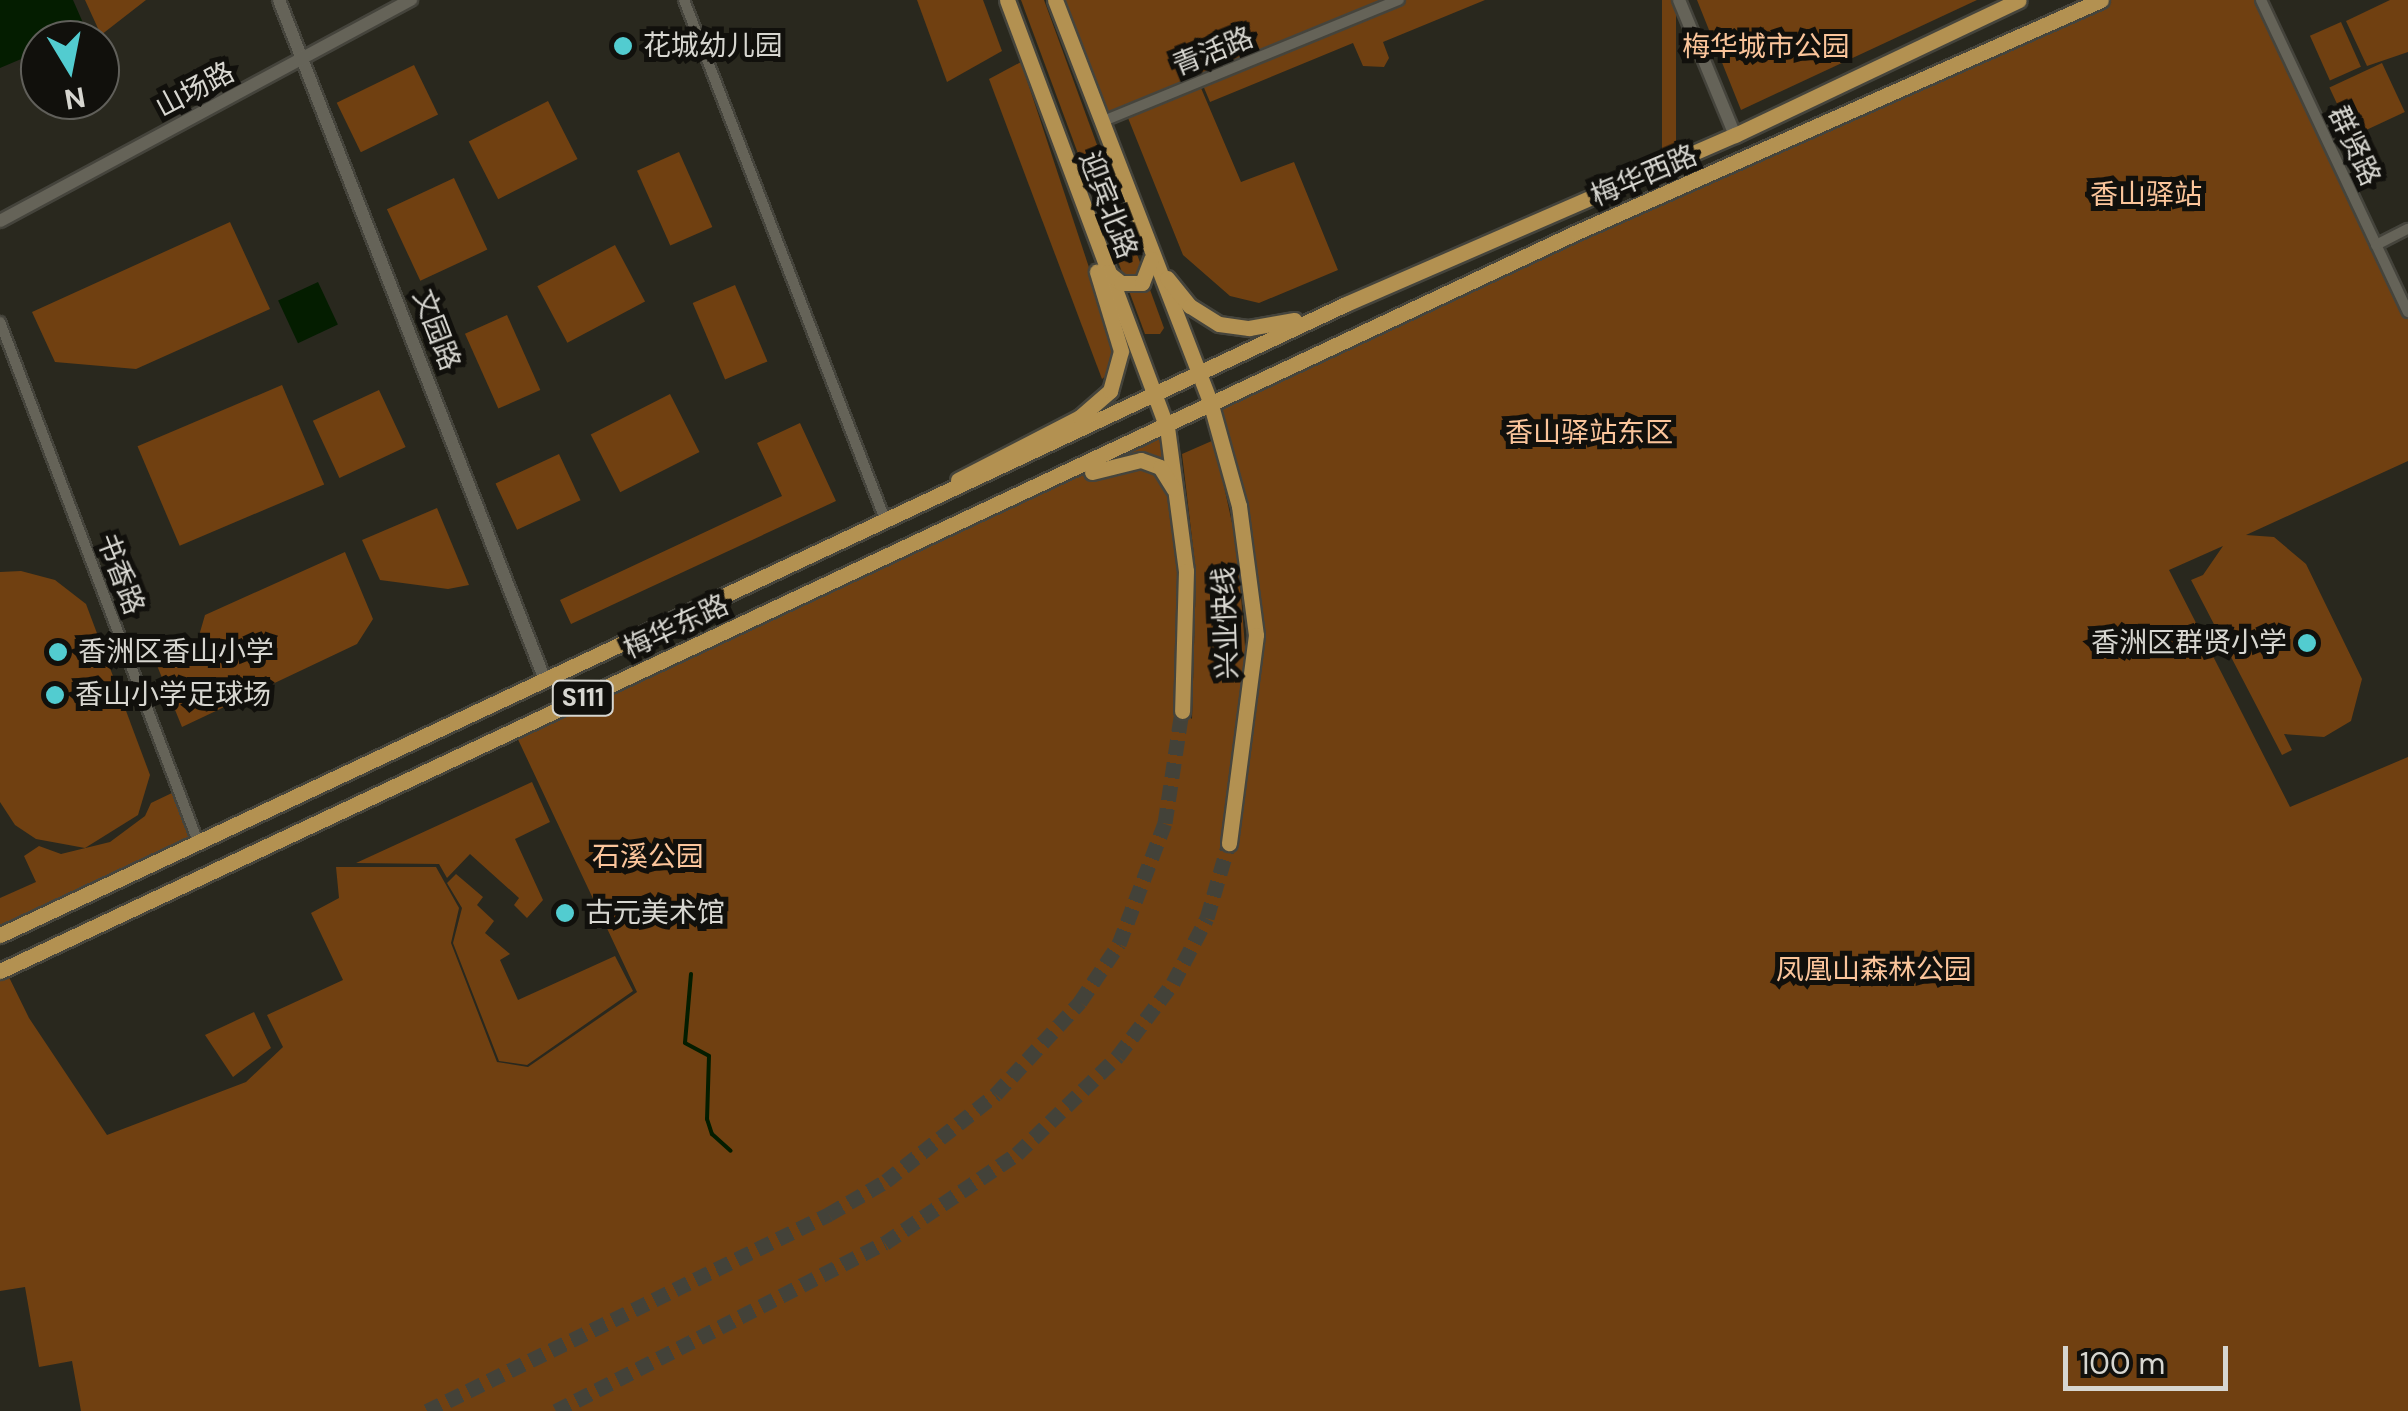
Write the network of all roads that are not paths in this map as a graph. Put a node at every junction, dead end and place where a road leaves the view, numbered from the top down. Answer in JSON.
{"nodes":[{"id":1,"x":279,"y":0,"type":"edge"},
{"id":2,"x":411,"y":0,"type":"edge"},
{"id":3,"x":684,"y":0,"type":"edge"},
{"id":4,"x":1007,"y":0,"type":"edge"},
{"id":5,"x":1055,"y":0,"type":"edge"},
{"id":6,"x":1398,"y":0,"type":"edge"},
{"id":7,"x":1679,"y":0,"type":"edge"},
{"id":8,"x":2019,"y":0,"type":"edge"},
{"id":9,"x":2101,"y":0,"type":"edge"},
{"id":10,"x":2261,"y":0,"type":"edge"},
{"id":11,"x":304,"y":61,"type":"junction"},
{"id":12,"x":1100,"y":122,"type":"junction"},
{"id":13,"x":1735,"y":134,"type":"junction"},
{"id":14,"x":1078,"y":201,"type":"junction"},
{"id":15,"x":0,"y":221,"type":"edge"},
{"id":16,"x":2408,"y":229,"type":"edge"},
{"id":17,"x":2376,"y":245,"type":"junction"},
{"id":18,"x":1152,"y":256,"type":"junction"},
{"id":19,"x":1107,"y":272,"type":"junction"},
{"id":20,"x":1346,"y":304,"type":"junction"},
{"id":21,"x":2408,"y":312,"type":"edge"},
{"id":22,"x":0,"y":322,"type":"edge"},
{"id":23,"x":1198,"y":373,"type":"junction"},
{"id":24,"x":1155,"y":394,"type":"junction"},
{"id":25,"x":1210,"y":405,"type":"junction"},
{"id":26,"x":1167,"y":426,"type":"junction"},
{"id":27,"x":1178,"y":497,"type":"junction"},
{"id":28,"x":932,"y":501,"type":"junction"},
{"id":29,"x":886,"y":522,"type":"junction"},
{"id":30,"x":954,"y":525,"type":"junction"},
{"id":31,"x":544,"y":680,"type":"junction"},
{"id":32,"x":1182,"y":711,"type":"tunnel mouth"},
{"id":33,"x":198,"y":842,"type":"junction"},
{"id":34,"x":1230,"y":843,"type":"tunnel mouth"},
{"id":35,"x":0,"y":935,"type":"edge"},
{"id":36,"x":0,"y":972,"type":"edge"}],
"edges":[{"from":1,"to":11,"type":"street","name":"文园路"},
{"from":2,"to":11,"type":"street","name":"山场路"},
{"from":3,"to":29,"type":"street"},
{"from":4,"to":14,"type":"main road","name":"迎宾北路"},
{"from":5,"to":12,"type":"main road","name":"迎宾北路"},
{"from":6,"to":12,"type":"street","name":"青活路"},
{"from":7,"to":13,"type":"street"},
{"from":8,"to":13,"type":"main road","name":"梅华西路"},
{"from":9,"to":25,"type":"main road","name":"梅华西路"},
{"from":10,"to":17,"type":"street","name":"群贤路"},
{"from":11,"to":15,"type":"street","name":"山场路"},
{"from":11,"to":31,"type":"street","name":"文园路"},
{"from":12,"to":18,"type":"main road","name":"迎宾北路"},
{"from":13,"to":20,"type":"main road","name":"梅华西路"},
{"from":14,"to":19,"type":"main road","name":"迎宾北路"},
{"from":14,"to":28,"type":"main road"},
{"from":16,"to":17,"type":"street"},
{"from":17,"to":21,"type":"street","name":"群贤路"},
{"from":18,"to":19,"type":"main road"},
{"from":18,"to":20,"type":"main road"},
{"from":18,"to":23,"type":"main road","name":"迎宾北路"},
{"from":19,"to":24,"type":"main road","name":"迎宾北路"},
{"from":20,"to":23,"type":"main road","name":"梅华西路"},
{"from":22,"to":33,"type":"street","name":"书香路"},
{"from":23,"to":24,"type":"main road","name":"梅华西路"},
{"from":23,"to":25,"type":"main road","name":"迎宾北路"},
{"from":24,"to":26,"type":"main road","name":"迎宾北路"},
{"from":24,"to":28,"type":"main road","name":"梅华东路","number":"S111"},
{"from":25,"to":26,"type":"main road","name":"梅华东路","number":"S111"},
{"from":25,"to":34,"type":"main road","name":"兴业快线"},
{"from":26,"to":27,"type":"main road","name":"兴业快线"},
{"from":26,"to":30,"type":"main road","name":"梅华东路","number":"S111"},
{"from":27,"to":30,"type":"main road"},
{"from":27,"to":32,"type":"main road","name":"兴业快线"},
{"from":28,"to":29,"type":"main road","name":"梅华东路","number":"S111"},
{"from":29,"to":31,"type":"main road","name":"梅华东路","number":"S111"},
{"from":30,"to":36,"type":"main road","name":"梅华东路","number":"S111"},
{"from":31,"to":33,"type":"main road","name":"梅华东路","number":"S111"},
{"from":33,"to":35,"type":"main road","name":"梅华东路","number":"S111"}]}
